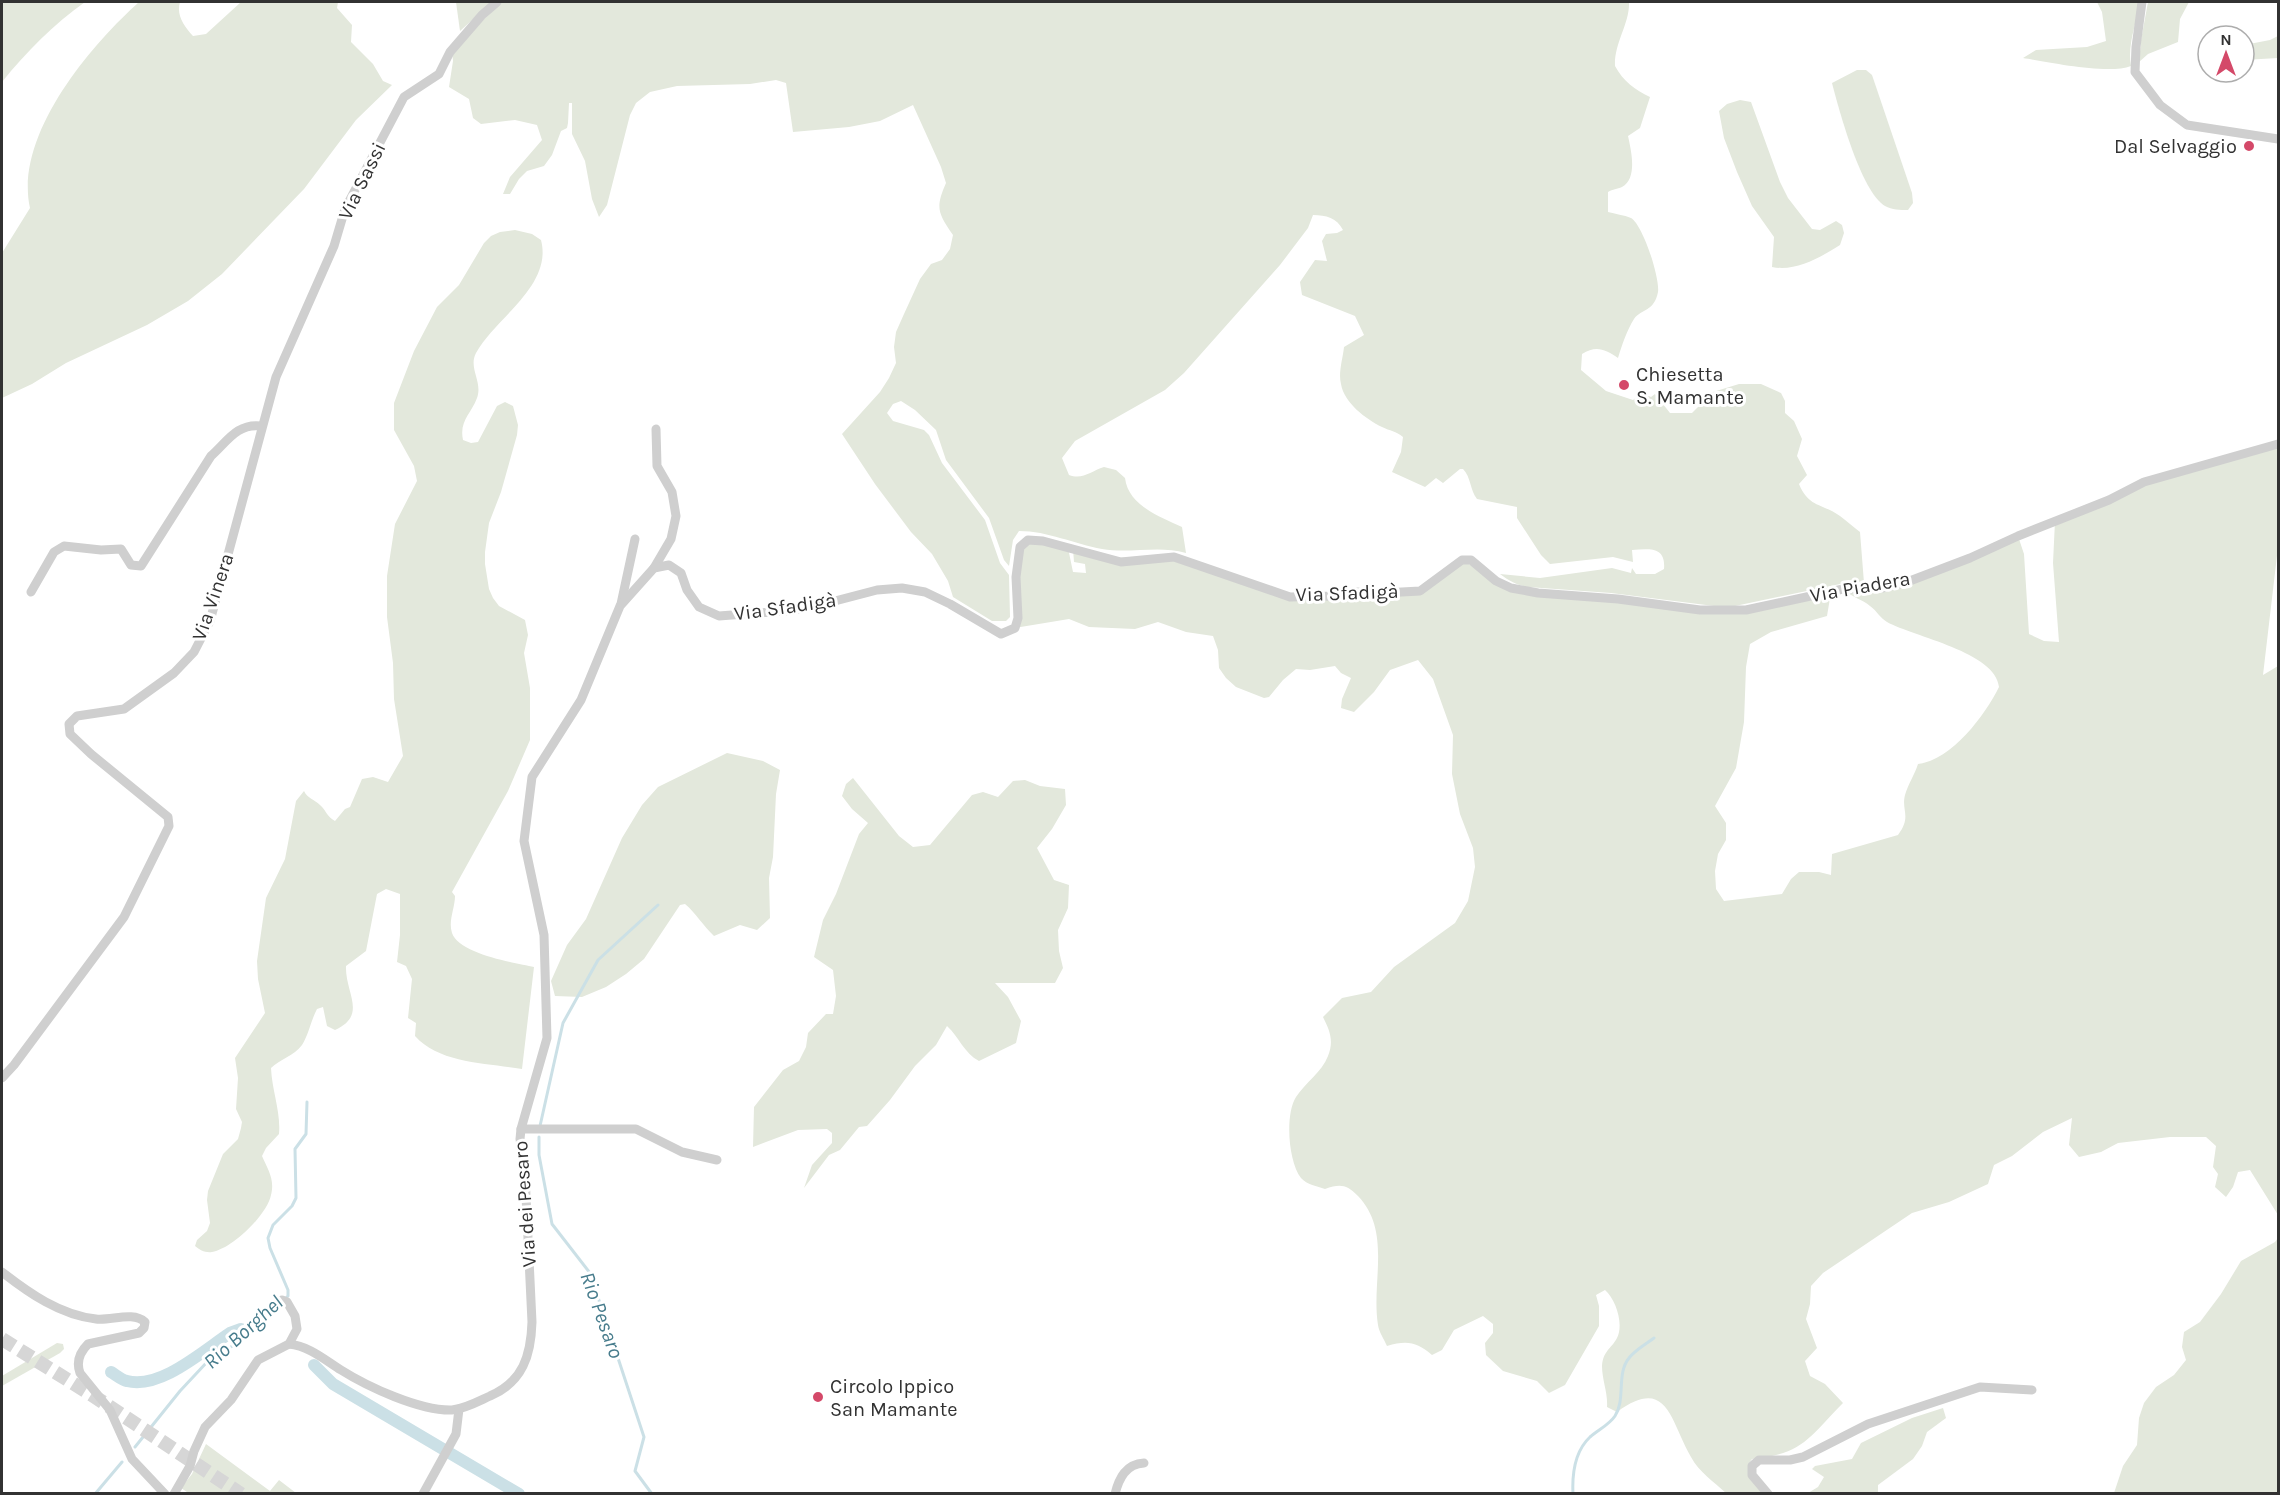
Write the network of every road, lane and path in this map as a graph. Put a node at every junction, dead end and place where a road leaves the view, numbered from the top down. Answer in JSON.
{"nodes":[{"id":1,"x":497,"y":2,"type":"edge"},
{"id":2,"x":2142,"y":2,"type":"edge"},
{"id":3,"x":2278,"y":139,"type":"edge"},
{"id":4,"x":261,"y":426,"type":"junction"},
{"id":5,"x":656,"y":429,"type":"dead end"},
{"id":6,"x":2278,"y":444,"type":"edge"},
{"id":7,"x":635,"y":539,"type":"dead end"},
{"id":8,"x":654,"y":568,"type":"junction"},
{"id":9,"x":1436,"y":579,"type":"joint"},
{"id":10,"x":31,"y":592,"type":"dead end"},
{"id":11,"x":620,"y":606,"type":"junction"},
{"id":12,"x":2,"y":1078,"type":"edge"},
{"id":13,"x":521,"y":1129,"type":"junction"},
{"id":14,"x":717,"y":1160,"type":"dead end"},
{"id":15,"x":2,"y":1272,"type":"edge"},
{"id":16,"x":284,"y":1301,"type":"dead end"},
{"id":17,"x":289,"y":1344,"type":"junction"},
{"id":18,"x":2032,"y":1390,"type":"dead end"},
{"id":19,"x":459,"y":1409,"type":"junction"},
{"id":20,"x":1144,"y":1463,"type":"dead end"},
{"id":21,"x":165,"y":1494,"type":"edge"},
{"id":22,"x":174,"y":1494,"type":"edge"},
{"id":23,"x":423,"y":1494,"type":"edge"},
{"id":24,"x":1115,"y":1494,"type":"edge"},
{"id":25,"x":1768,"y":1494,"type":"edge"}],
"edges":[{"from":1,"to":4,"type":"street","name":"Via Sassi"},
{"from":2,"to":3,"type":"street"},
{"from":4,"to":10,"type":"street"},
{"from":4,"to":12,"type":"street","name":"Via Vinera"},
{"from":5,"to":8,"type":"street"},
{"from":6,"to":9,"type":"street","name":"Via Piadera"},
{"from":7,"to":11,"type":"street"},
{"from":8,"to":9,"type":"street","name":"Via Sfadigà"},
{"from":8,"to":11,"type":"street"},
{"from":11,"to":13,"type":"street"},
{"from":13,"to":14,"type":"street","name":"Via dei Pesaro"},
{"from":13,"to":19,"type":"street","name":"Via dei Pesaro"},
{"from":15,"to":21,"type":"street"},
{"from":16,"to":17,"type":"street"},
{"from":17,"to":19,"type":"street"},
{"from":17,"to":22,"type":"street"},
{"from":18,"to":25,"type":"street"},
{"from":19,"to":23,"type":"street"},
{"from":20,"to":24,"type":"street"}]}
